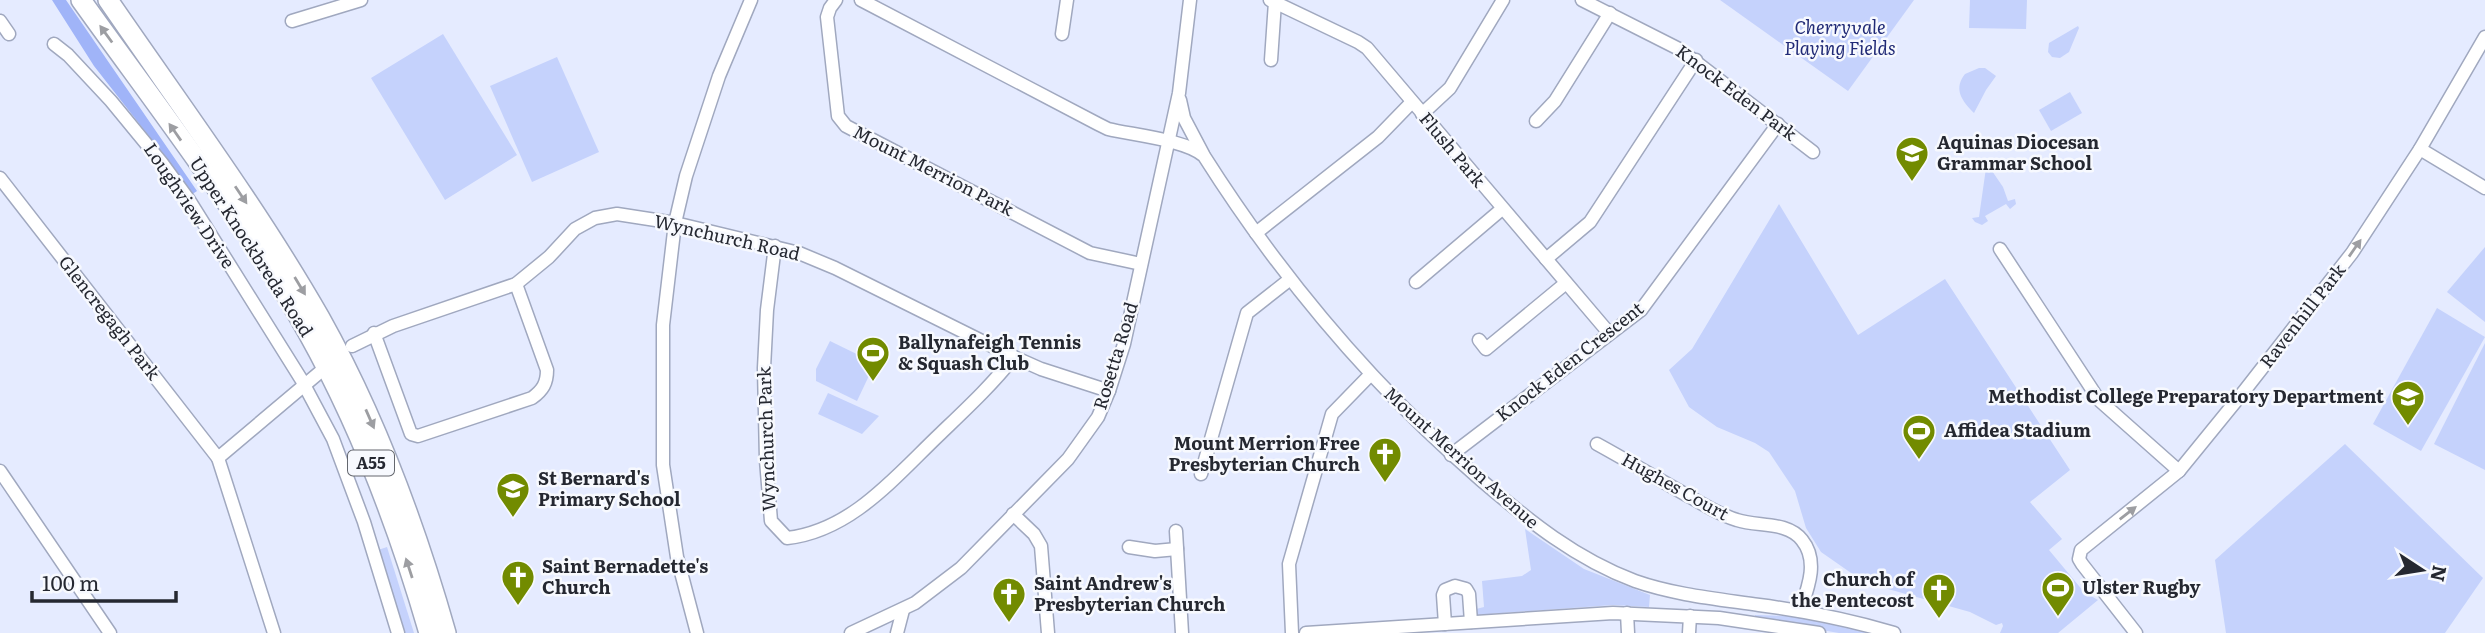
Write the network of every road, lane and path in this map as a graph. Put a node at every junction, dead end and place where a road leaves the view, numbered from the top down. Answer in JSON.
{"nodes":[{"id":1,"x":80,"y":0,"type":"edge"},
{"id":2,"x":108,"y":0,"type":"edge"},
{"id":3,"x":361,"y":0,"type":"edge"},
{"id":4,"x":751,"y":0,"type":"edge"},
{"id":5,"x":836,"y":0,"type":"edge"},
{"id":6,"x":860,"y":0,"type":"edge"},
{"id":7,"x":1067,"y":0,"type":"edge"},
{"id":8,"x":1190,"y":0,"type":"edge"},
{"id":9,"x":1503,"y":0,"type":"edge"},
{"id":10,"x":1582,"y":0,"type":"edge"},
{"id":11,"x":1273,"y":1,"type":"edge"},
{"id":12,"x":1610,"y":13,"type":"junction"},
{"id":13,"x":0,"y":20,"type":"edge"},
{"id":14,"x":292,"y":22,"type":"dead end"},
{"id":15,"x":9,"y":34,"type":"dead end"},
{"id":16,"x":1062,"y":34,"type":"dead end"},
{"id":17,"x":2485,"y":37,"type":"edge"},
{"id":18,"x":54,"y":44,"type":"dead end"},
{"id":19,"x":1271,"y":60,"type":"dead end"},
{"id":20,"x":1696,"y":61,"type":"junction"},
{"id":21,"x":1179,"y":93,"type":"junction"},
{"id":22,"x":1412,"y":102,"type":"junction"},
{"id":23,"x":1422,"y":114,"type":"junction"},
{"id":24,"x":1536,"y":121,"type":"dead end"},
{"id":25,"x":1778,"y":124,"type":"junction"},
{"id":26,"x":1168,"y":142,"type":"junction"},
{"id":27,"x":2420,"y":149,"type":"junction"},
{"id":28,"x":1813,"y":152,"type":"dead end"},
{"id":29,"x":1204,"y":156,"type":"junction"},
{"id":30,"x":0,"y":178,"type":"edge"},
{"id":31,"x":2485,"y":188,"type":"edge"},
{"id":32,"x":1502,"y":209,"type":"junction"},
{"id":33,"x":675,"y":223,"type":"junction"},
{"id":34,"x":1256,"y":233,"type":"junction"},
{"id":35,"x":775,"y":246,"type":"junction"},
{"id":36,"x":2000,"y":249,"type":"dead end"},
{"id":37,"x":1546,"y":260,"type":"junction"},
{"id":38,"x":1141,"y":264,"type":"junction"},
{"id":39,"x":1289,"y":281,"type":"junction"},
{"id":40,"x":1416,"y":282,"type":"dead end"},
{"id":41,"x":1566,"y":283,"type":"junction"},
{"id":42,"x":516,"y":284,"type":"junction"},
{"id":43,"x":1609,"y":333,"type":"junction"},
{"id":44,"x":374,"y":334,"type":"junction"},
{"id":45,"x":1479,"y":340,"type":"dead end"},
{"id":46,"x":340,"y":357,"type":"junction"},
{"id":47,"x":1014,"y":357,"type":"junction"},
{"id":48,"x":1370,"y":375,"type":"junction"},
{"id":49,"x":303,"y":384,"type":"junction"},
{"id":50,"x":1109,"y":391,"type":"junction"},
{"id":51,"x":1597,"y":444,"type":"dead end"},
{"id":52,"x":1451,"y":455,"type":"junction"},
{"id":53,"x":218,"y":458,"type":"junction"},
{"id":54,"x":0,"y":471,"type":"edge"},
{"id":55,"x":2179,"y":471,"type":"junction"},
{"id":56,"x":1201,"y":474,"type":"dead end"},
{"id":57,"x":1013,"y":514,"type":"junction"},
{"id":58,"x":1175,"y":531,"type":"dead end"},
{"id":59,"x":1129,"y":547,"type":"dead end"},
{"id":60,"x":1177,"y":549,"type":"junction"},
{"id":61,"x":425,"y":563,"type":"junction"},
{"id":62,"x":1661,"y":589,"type":"junction"},
{"id":63,"x":903,"y":610,"type":"junction"},
{"id":64,"x":1800,"y":611,"type":"junction"},
{"id":65,"x":1627,"y":613,"type":"junction"},
{"id":66,"x":1658,"y":614,"type":"junction"},
{"id":67,"x":1690,"y":615,"type":"junction"},
{"id":68,"x":1458,"y":626,"type":"edge"},
{"id":69,"x":861,"y":631,"type":"edge"},
{"id":70,"x":110,"y":633,"type":"edge"},
{"id":71,"x":274,"y":633,"type":"edge"},
{"id":72,"x":398,"y":633,"type":"edge"},
{"id":73,"x":429,"y":633,"type":"edge"},
{"id":74,"x":446,"y":633,"type":"edge"},
{"id":75,"x":456,"y":633,"type":"edge"},
{"id":76,"x":697,"y":633,"type":"edge"},
{"id":77,"x":897,"y":633,"type":"edge"},
{"id":78,"x":1048,"y":633,"type":"edge"},
{"id":79,"x":1182,"y":633,"type":"edge"},
{"id":80,"x":1292,"y":633,"type":"edge"},
{"id":81,"x":1306,"y":633,"type":"edge"},
{"id":82,"x":1628,"y":633,"type":"edge"},
{"id":83,"x":1689,"y":633,"type":"edge"},
{"id":84,"x":1819,"y":633,"type":"edge"},
{"id":85,"x":1894,"y":633,"type":"edge"},
{"id":86,"x":2136,"y":633,"type":"edge"}],
"edges":[{"from":46,"to":1,"type":"highway","name":"Upper Knockbreda Road","number":"A55","one_way":true},
{"from":2,"to":46,"type":"highway","name":"Upper Knockbreda Road","number":"A55","one_way":true},
{"from":3,"to":14,"type":"street"},
{"from":4,"to":33,"type":"street"},
{"from":5,"to":38,"type":"street","name":"Mount Merrion Park"},
{"from":6,"to":26,"type":"street"},
{"from":7,"to":16,"type":"street"},
{"from":8,"to":21,"type":"street","name":"Rosetta Road"},
{"from":9,"to":23,"type":"street"},
{"from":10,"to":12,"type":"street","name":"Knock Eden Park"},
{"from":11,"to":19,"type":"street"},
{"from":11,"to":22,"type":"street","name":"Flush Park"},
{"from":12,"to":20,"type":"street","name":"Knock Eden Park"},
{"from":12,"to":24,"type":"street"},
{"from":13,"to":15,"type":"street"},
{"from":17,"to":27,"type":"street","name":"Ravenhill Park"},
{"from":18,"to":49,"type":"street","name":"Loughview Drive"},
{"from":20,"to":25,"type":"street","name":"Knock Eden Park"},
{"from":20,"to":37,"type":"street"},
{"from":21,"to":26,"type":"street","name":"Rosetta Road"},
{"from":21,"to":29,"type":"street","name":"Mount Merrion Avenue"},
{"from":22,"to":23,"type":"street","name":"Flush Park"},
{"from":22,"to":34,"type":"street"},
{"from":23,"to":32,"type":"street","name":"Flush Park"},
{"from":25,"to":28,"type":"street","name":"Knock Eden Park"},
{"from":25,"to":43,"type":"street","name":"Knock Eden Crescent"},
{"from":26,"to":29,"type":"street"},
{"from":26,"to":38,"type":"street","name":"Rosetta Road"},
{"from":27,"to":31,"type":"street"},
{"from":55,"to":27,"type":"street","name":"Ravenhill Park","one_way":true},
{"from":29,"to":34,"type":"street","name":"Mount Merrion Avenue"},
{"from":30,"to":53,"type":"street","name":"Glencregagh Park"},
{"from":32,"to":37,"type":"street","name":"Flush Park"},
{"from":32,"to":40,"type":"street"},
{"from":33,"to":35,"type":"street","name":"Wynchurch Road"},
{"from":33,"to":42,"type":"street","name":"Wynchurch Road"},
{"from":33,"to":76,"type":"street"},
{"from":34,"to":39,"type":"street","name":"Mount Merrion Avenue"},
{"from":35,"to":47,"type":"street","name":"Wynchurch Road"},
{"from":35,"to":47,"type":"street","name":"Wynchurch Park"},
{"from":36,"to":55,"type":"street"},
{"from":37,"to":41,"type":"street","name":"Flush Park"},
{"from":38,"to":50,"type":"street","name":"Rosetta Road"},
{"from":39,"to":48,"type":"street","name":"Mount Merrion Avenue"},
{"from":39,"to":56,"type":"street"},
{"from":41,"to":43,"type":"street","name":"Flush Park"},
{"from":41,"to":45,"type":"street"},
{"from":42,"to":44,"type":"street","name":"Wynchurch Road"},
{"from":42,"to":44,"type":"street"},
{"from":43,"to":52,"type":"street","name":"Knock Eden Crescent"},
{"from":44,"to":46,"type":"street","name":"Wynchurch Road"},
{"from":46,"to":49,"type":"street","name":"Wynchurch Road"},
{"from":46,"to":61,"type":"highway","name":"Upper Knockbreda Road","number":"A55","one_way":true},
{"from":73,"to":46,"type":"highway","name":"Upper Knockbreda Road","number":"A55","one_way":true},
{"from":47,"to":50,"type":"street","name":"Wynchurch Road"},
{"from":48,"to":52,"type":"street","name":"Mount Merrion Avenue"},
{"from":48,"to":80,"type":"street"},
{"from":49,"to":53,"type":"street","name":"Wynchurch Road"},
{"from":49,"to":72,"type":"street","name":"Loughview Drive"},
{"from":50,"to":57,"type":"street","name":"Rosetta Road"},
{"from":51,"to":64,"type":"street","name":"Hughes Court"},
{"from":52,"to":62,"type":"street","name":"Mount Merrion Avenue"},
{"from":53,"to":71,"type":"street"},
{"from":54,"to":70,"type":"street"},
{"from":86,"to":55,"type":"street","name":"Ravenhill Park","one_way":true},
{"from":57,"to":63,"type":"street","name":"Rosetta Road"},
{"from":57,"to":78,"type":"street"},
{"from":58,"to":60,"type":"street"},
{"from":59,"to":60,"type":"street"},
{"from":60,"to":79,"type":"street"},
{"from":61,"to":74,"type":"highway","name":"Upper Knockbreda Road","number":"A55"},
{"from":61,"to":75,"type":"highway"},
{"from":62,"to":64,"type":"street","name":"Mount Merrion Avenue"},
{"from":62,"to":66,"type":"street"},
{"from":63,"to":69,"type":"street","name":"Rosetta Road"},
{"from":63,"to":77,"type":"street"},
{"from":64,"to":85,"type":"street","name":"Mount Merrion Avenue"},
{"from":65,"to":66,"type":"street"},
{"from":65,"to":68,"type":"street"},
{"from":65,"to":82,"type":"street"},
{"from":66,"to":67,"type":"street"},
{"from":67,"to":83,"type":"street"},
{"from":67,"to":84,"type":"street"},
{"from":68,"to":81,"type":"street"}]}
